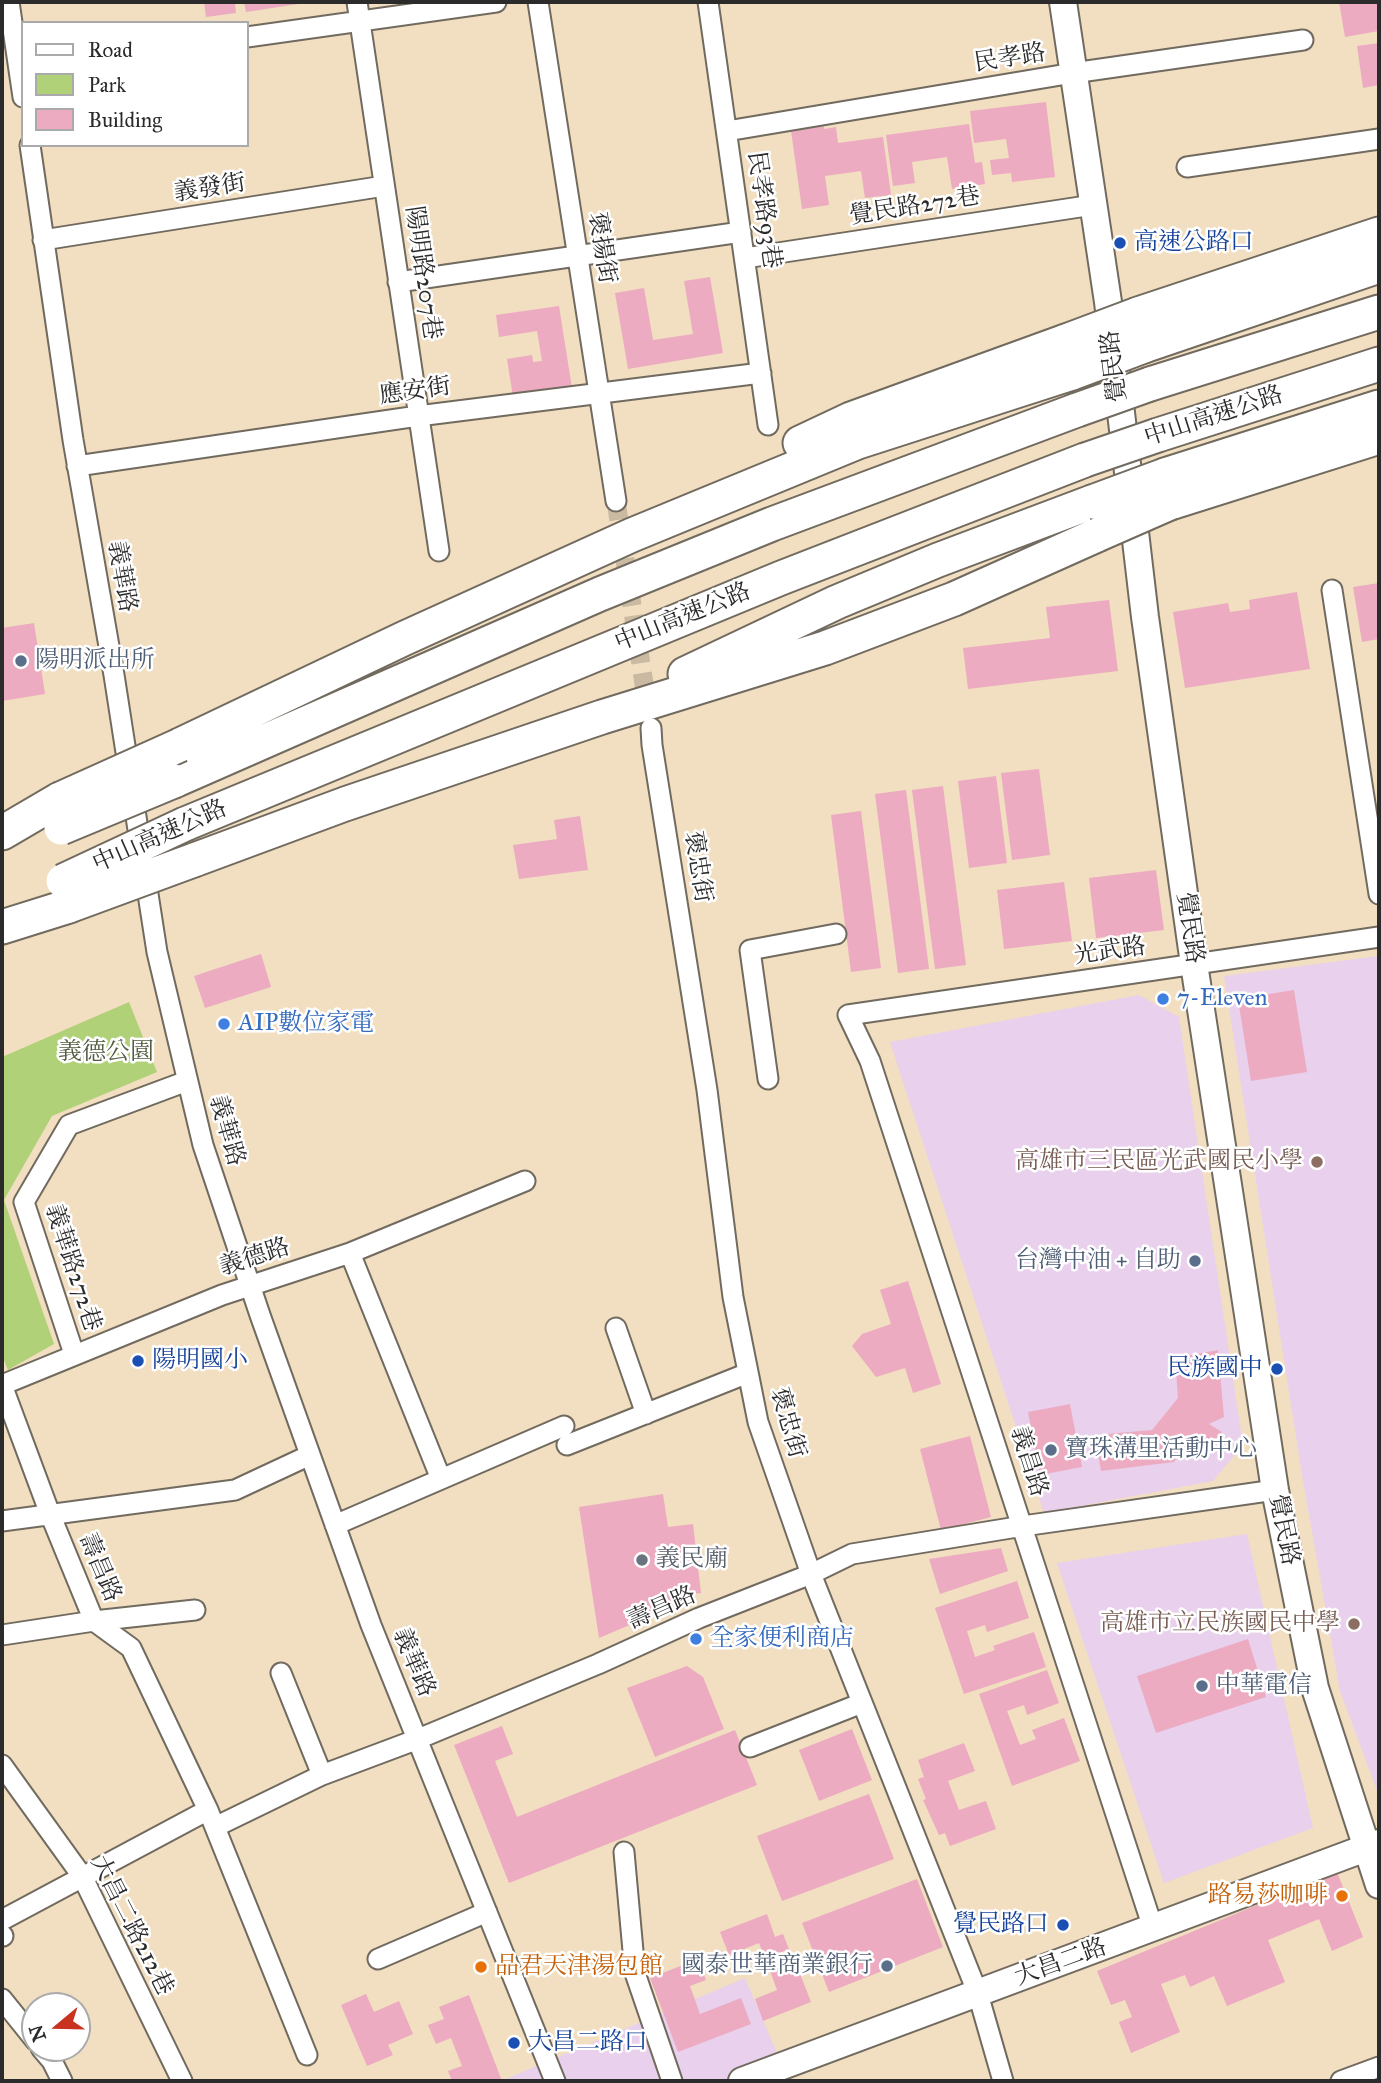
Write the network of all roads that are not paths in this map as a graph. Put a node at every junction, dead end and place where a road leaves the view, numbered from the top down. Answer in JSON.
{"nodes":[{"id":1,"x":9,"y":2,"type":"edge"},
{"id":2,"x":496,"y":2,"type":"edge"},
{"id":3,"x":538,"y":2,"type":"edge"},
{"id":4,"x":708,"y":2,"type":"edge"},
{"id":5,"x":1063,"y":2,"type":"edge"},
{"id":6,"x":358,"y":11,"type":"edge"},
{"id":7,"x":248,"y":37,"type":"edge"},
{"id":8,"x":1303,"y":40,"type":"dead end"},
{"id":9,"x":21,"y":73,"type":"edge"},
{"id":10,"x":1073,"y":74,"type":"junction"},
{"id":11,"x":727,"y":131,"type":"junction"},
{"id":12,"x":1379,"y":139,"type":"edge"},
{"id":13,"x":30,"y":147,"type":"edge"},
{"id":14,"x":1187,"y":167,"type":"dead end"},
{"id":15,"x":384,"y":186,"type":"junction"},
{"id":16,"x":1093,"y":205,"type":"junction"},
{"id":17,"x":741,"y":232,"type":"junction"},
{"id":18,"x":1379,"y":234,"type":"edge"},
{"id":19,"x":43,"y":240,"type":"junction"},
{"id":20,"x":577,"y":256,"type":"junction"},
{"id":21,"x":745,"y":258,"type":"junction"},
{"id":22,"x":1379,"y":266,"type":"edge"},
{"id":23,"x":398,"y":282,"type":"junction"},
{"id":24,"x":1379,"y":312,"type":"edge"},
{"id":25,"x":1141,"y":330,"type":"junction"},
{"id":26,"x":1379,"y":364,"type":"edge"},
{"id":27,"x":761,"y":373,"type":"junction"},
{"id":28,"x":598,"y":394,"type":"junction"},
{"id":29,"x":1379,"y":407,"type":"edge"},
{"id":30,"x":418,"y":416,"type":"junction"},
{"id":31,"x":768,"y":425,"type":"dead end"},
{"id":32,"x":1379,"y":437,"type":"edge"},
{"id":33,"x":77,"y":466,"type":"junction"},
{"id":34,"x":1167,"y":489,"type":"junction"},
{"id":35,"x":616,"y":500,"type":"tunnel mouth"},
{"id":36,"x":439,"y":551,"type":"dead end"},
{"id":37,"x":1332,"y":590,"type":"dead end"},
{"id":38,"x":602,"y":716,"type":"junction"},
{"id":39,"x":651,"y":736,"type":"dead end"},
{"id":40,"x":61,"y":814,"type":"junction"},
{"id":41,"x":2,"y":833,"type":"edge"},
{"id":42,"x":2,"y":854,"type":"edge"},
{"id":43,"x":66,"y":893,"type":"junction"},
{"id":44,"x":1379,"y":894,"type":"edge"},
{"id":45,"x":2,"y":909,"type":"edge"},
{"id":46,"x":2,"y":927,"type":"edge"},
{"id":47,"x":836,"y":934,"type":"dead end"},
{"id":48,"x":1379,"y":937,"type":"edge"},
{"id":49,"x":1194,"y":964,"type":"junction"},
{"id":50,"x":848,"y":1015,"type":"joint"},
{"id":51,"x":768,"y":1079,"type":"dead end"},
{"id":52,"x":187,"y":1081,"type":"junction"},
{"id":53,"x":525,"y":1181,"type":"dead end"},
{"id":54,"x":350,"y":1253,"type":"junction"},
{"id":55,"x":249,"y":1285,"type":"junction"},
{"id":56,"x":616,"y":1328,"type":"dead end"},
{"id":57,"x":74,"y":1354,"type":"junction"},
{"id":58,"x":748,"y":1373,"type":"junction"},
{"id":59,"x":2,"y":1385,"type":"edge"},
{"id":60,"x":646,"y":1414,"type":"junction"},
{"id":61,"x":564,"y":1426,"type":"dead end"},
{"id":62,"x":567,"y":1446,"type":"dead end"},
{"id":63,"x":310,"y":1455,"type":"junction"},
{"id":64,"x":441,"y":1479,"type":"junction"},
{"id":65,"x":1275,"y":1490,"type":"junction"},
{"id":66,"x":50,"y":1514,"type":"junction"},
{"id":67,"x":2,"y":1521,"type":"edge"},
{"id":68,"x":335,"y":1525,"type":"junction"},
{"id":69,"x":1023,"y":1526,"type":"junction"},
{"id":70,"x":811,"y":1574,"type":"junction"},
{"id":71,"x":195,"y":1610,"type":"dead end"},
{"id":72,"x":94,"y":1621,"type":"junction"},
{"id":73,"x":2,"y":1636,"type":"edge"},
{"id":74,"x":281,"y":1673,"type":"dead end"},
{"id":75,"x":862,"y":1703,"type":"junction"},
{"id":76,"x":418,"y":1739,"type":"junction"},
{"id":77,"x":750,"y":1747,"type":"dead end"},
{"id":78,"x":2,"y":1765,"type":"edge"},
{"id":79,"x":322,"y":1775,"type":"junction"},
{"id":80,"x":211,"y":1818,"type":"junction"},
{"id":81,"x":1374,"y":1846,"type":"edge"},
{"id":82,"x":624,"y":1852,"type":"dead end"},
{"id":83,"x":82,"y":1876,"type":"junction"},
{"id":84,"x":1379,"y":1885,"type":"edge"},
{"id":85,"x":487,"y":1912,"type":"junction"},
{"id":86,"x":2,"y":1920,"type":"edge"},
{"id":87,"x":1153,"y":1928,"type":"junction"},
{"id":88,"x":378,"y":1959,"type":"dead end"},
{"id":89,"x":978,"y":1994,"type":"junction"},
{"id":90,"x":2,"y":1999,"type":"edge"},
{"id":91,"x":21,"y":2023,"type":"edge"},
{"id":92,"x":307,"y":2055,"type":"dead end"},
{"id":93,"x":52,"y":2062,"type":"edge"},
{"id":94,"x":1379,"y":2067,"type":"edge"},
{"id":95,"x":62,"y":2081,"type":"edge"},
{"id":96,"x":182,"y":2081,"type":"edge"},
{"id":97,"x":555,"y":2081,"type":"edge"},
{"id":98,"x":672,"y":2081,"type":"edge"},
{"id":99,"x":742,"y":2081,"type":"edge"},
{"id":100,"x":1003,"y":2081,"type":"edge"},
{"id":101,"x":1341,"y":2081,"type":"edge"}],
"edges":[{"from":1,"to":9,"type":"street"},
{"from":2,"to":6,"type":"street"},
{"from":3,"to":20,"type":"street","name":"褒揚街"},
{"from":4,"to":11,"type":"street","name":"民孝路93巷"},
{"from":5,"to":10,"type":"street","name":"覺民路"},
{"from":6,"to":7,"type":"street"},
{"from":6,"to":15,"type":"street","name":"陽明路207巷"},
{"from":8,"to":10,"type":"street","name":"民孝路"},
{"from":10,"to":11,"type":"street","name":"民孝路"},
{"from":10,"to":16,"type":"street","name":"覺民路"},
{"from":11,"to":17,"type":"street","name":"民孝路93巷"},
{"from":12,"to":14,"type":"street"},
{"from":13,"to":19,"type":"street","name":"義華路"},
{"from":15,"to":19,"type":"street","name":"義發街"},
{"from":15,"to":23,"type":"street","name":"陽明路207巷"},
{"from":16,"to":21,"type":"street","name":"覺民路272巷"},
{"from":16,"to":49,"type":"street","name":"覺民路"},
{"from":17,"to":20,"type":"street"},
{"from":17,"to":21,"type":"street","name":"民孝路93巷"},
{"from":18,"to":25,"type":"highway"},
{"from":19,"to":33,"type":"street","name":"義華路"},
{"from":20,"to":23,"type":"street"},
{"from":20,"to":28,"type":"street","name":"褒揚街"},
{"from":21,"to":27,"type":"street","name":"民孝路93巷"},
{"from":22,"to":25,"type":"highway"},
{"from":23,"to":30,"type":"street","name":"陽明路207巷"},
{"from":24,"to":40,"type":"highway","name":"中山高速公路","bridge":true},
{"from":25,"to":40,"type":"highway","bridge":true},
{"from":26,"to":43,"type":"highway","name":"中山高速公路","bridge":true},
{"from":27,"to":28,"type":"street","name":"應安街"},
{"from":27,"to":31,"type":"street","name":"民孝路93巷"},
{"from":28,"to":30,"type":"street","name":"應安街"},
{"from":28,"to":35,"type":"street","name":"褒揚街"},
{"from":29,"to":34,"type":"highway"},
{"from":30,"to":33,"type":"street","name":"應安街"},
{"from":30,"to":36,"type":"street","name":"陽明路207巷"},
{"from":32,"to":34,"type":"highway"},
{"from":33,"to":52,"type":"street","name":"義華路"},
{"from":34,"to":38,"type":"highway","bridge":true},
{"from":34,"to":38,"type":"highway","bridge":true},
{"from":37,"to":44,"type":"street"},
{"from":38,"to":43,"type":"highway","bridge":true},
{"from":39,"to":58,"type":"street","name":"褒忠街"},
{"from":40,"to":41,"type":"highway"},
{"from":40,"to":42,"type":"highway","name":"中山高速公路"},
{"from":43,"to":45,"type":"highway","name":"中山高速公路"},
{"from":43,"to":46,"type":"highway"},
{"from":47,"to":51,"type":"street"},
{"from":48,"to":49,"type":"street","name":"光武路"},
{"from":49,"to":50,"type":"street","name":"光武路"},
{"from":49,"to":65,"type":"street","name":"覺民路"},
{"from":50,"to":69,"type":"street","name":"義昌路"},
{"from":52,"to":55,"type":"street","name":"義華路"},
{"from":52,"to":57,"type":"street","name":"義華路272巷"},
{"from":53,"to":54,"type":"street","name":"義德路"},
{"from":54,"to":55,"type":"street","name":"義德路"},
{"from":54,"to":64,"type":"street"},
{"from":55,"to":57,"type":"street","name":"義德路"},
{"from":55,"to":63,"type":"street","name":"義華路"},
{"from":56,"to":60,"type":"street"},
{"from":57,"to":59,"type":"street","name":"義德路"},
{"from":58,"to":60,"type":"street"},
{"from":58,"to":70,"type":"street","name":"褒忠街"},
{"from":59,"to":66,"type":"street","name":"壽昌路"},
{"from":60,"to":62,"type":"street"},
{"from":61,"to":64,"type":"street"},
{"from":63,"to":66,"type":"street"},
{"from":63,"to":68,"type":"street","name":"義華路"},
{"from":64,"to":68,"type":"street"},
{"from":65,"to":69,"type":"street","name":"壽昌路"},
{"from":65,"to":81,"type":"street","name":"覺民路"},
{"from":66,"to":67,"type":"street"},
{"from":66,"to":72,"type":"street","name":"壽昌路"},
{"from":68,"to":76,"type":"street","name":"義華路"},
{"from":69,"to":70,"type":"street","name":"壽昌路"},
{"from":69,"to":87,"type":"street","name":"義昌路"},
{"from":70,"to":75,"type":"street","name":"褒忠街"},
{"from":70,"to":76,"type":"street","name":"壽昌路"},
{"from":71,"to":72,"type":"street"},
{"from":72,"to":73,"type":"street"},
{"from":72,"to":80,"type":"street","name":"壽昌路"},
{"from":74,"to":79,"type":"street"},
{"from":75,"to":77,"type":"street"},
{"from":75,"to":89,"type":"street","name":"褒忠街"},
{"from":76,"to":79,"type":"street","name":"壽昌路"},
{"from":76,"to":85,"type":"street","name":"義華路"},
{"from":78,"to":83,"type":"street","name":"大昌二路212巷"},
{"from":79,"to":80,"type":"street","name":"壽昌路"},
{"from":80,"to":83,"type":"street"},
{"from":80,"to":92,"type":"street","name":"壽昌路"},
{"from":81,"to":84,"type":"street","name":"覺民路"},
{"from":81,"to":87,"type":"street","name":"大昌二路"},
{"from":82,"to":98,"type":"street"},
{"from":83,"to":86,"type":"street"},
{"from":83,"to":96,"type":"street","name":"大昌二路212巷"},
{"from":85,"to":88,"type":"street"},
{"from":85,"to":97,"type":"street","name":"義華路"},
{"from":87,"to":89,"type":"street","name":"大昌二路"},
{"from":89,"to":99,"type":"street","name":"大昌二路"},
{"from":89,"to":100,"type":"street","name":"褒忠街"},
{"from":90,"to":91,"type":"street"},
{"from":93,"to":95,"type":"street"},
{"from":94,"to":101,"type":"street"}]}
